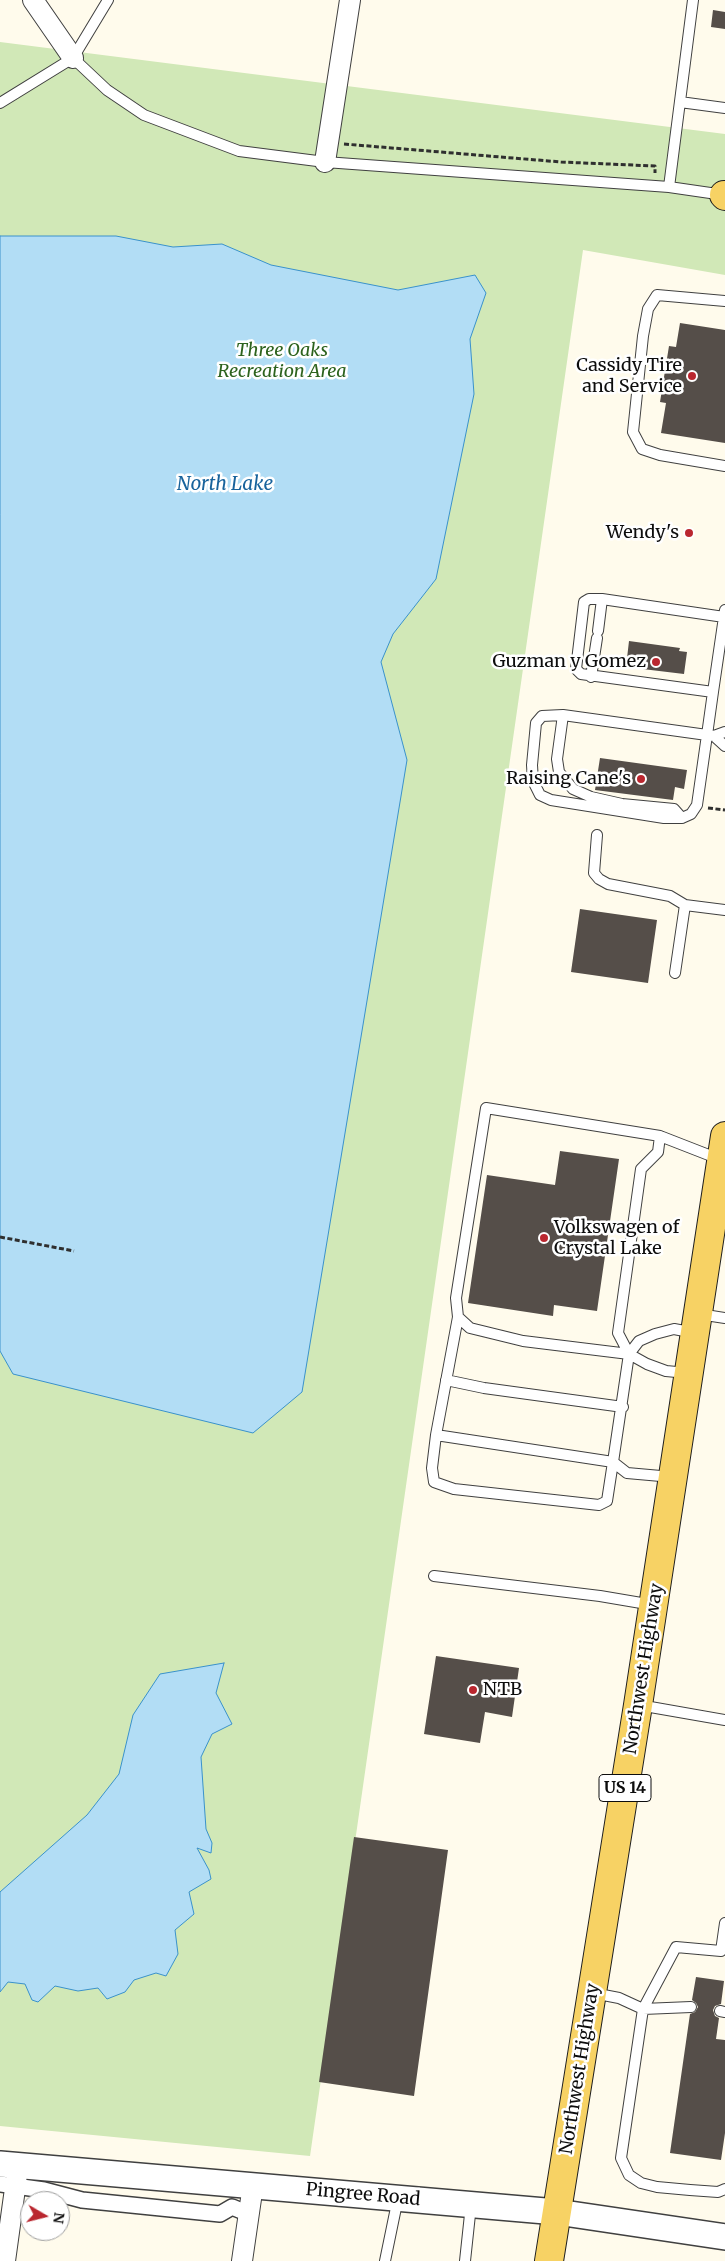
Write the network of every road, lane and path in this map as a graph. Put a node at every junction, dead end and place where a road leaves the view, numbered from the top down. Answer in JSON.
{"nodes":[{"id":1,"x":33,"y":0,"type":"edge"},
{"id":2,"x":108,"y":0,"type":"edge"},
{"id":3,"x":350,"y":0,"type":"edge"},
{"id":4,"x":693,"y":0,"type":"edge"},
{"id":5,"x":73,"y":58,"type":"junction"},
{"id":6,"x":680,"y":102,"type":"junction"},
{"id":7,"x":0,"y":103,"type":"edge"},
{"id":8,"x":725,"y":108,"type":"edge"},
{"id":9,"x":326,"y":152,"type":"junction"},
{"id":10,"x":655,"y":187,"type":"junction"},
{"id":11,"x":669,"y":187,"type":"junction"},
{"id":12,"x":725,"y":195,"type":"edge"},
{"id":13,"x":725,"y":301,"type":"edge"},
{"id":14,"x":725,"y":466,"type":"edge"},
{"id":15,"x":602,"y":599,"type":"junction"},
{"id":16,"x":724,"y":613,"type":"edge"},
{"id":17,"x":592,"y":676,"type":"junction"},
{"id":18,"x":713,"y":692,"type":"junction"},
{"id":19,"x":563,"y":715,"type":"junction"},
{"id":20,"x":725,"y":732,"type":"edge"},
{"id":21,"x":710,"y":736,"type":"junction"},
{"id":22,"x":725,"y":746,"type":"edge"},
{"id":23,"x":682,"y":818,"type":"junction"},
{"id":24,"x":597,"y":835,"type":"dead end"},
{"id":25,"x":686,"y":905,"type":"junction"},
{"id":26,"x":725,"y":910,"type":"edge"},
{"id":27,"x":675,"y":973,"type":"dead end"},
{"id":28,"x":660,"y":1136,"type":"junction"},
{"id":29,"x":724,"y":1152,"type":"edge"},
{"id":30,"x":0,"y":1237,"type":"edge"},
{"id":31,"x":74,"y":1252,"type":"dead end"},
{"id":32,"x":458,"y":1317,"type":"junction"},
{"id":33,"x":725,"y":1318,"type":"edge"},
{"id":34,"x":697,"y":1324,"type":"junction"},
{"id":35,"x":629,"y":1354,"type":"junction"},
{"id":36,"x":689,"y":1373,"type":"junction"},
{"id":37,"x":446,"y":1380,"type":"junction"},
{"id":38,"x":623,"y":1408,"type":"junction"},
{"id":39,"x":436,"y":1434,"type":"junction"},
{"id":40,"x":613,"y":1462,"type":"junction"},
{"id":41,"x":673,"y":1477,"type":"junction"},
{"id":42,"x":434,"y":1576,"type":"dead end"},
{"id":43,"x":654,"y":1606,"type":"junction"},
{"id":44,"x":638,"y":1705,"type":"junction"},
{"id":45,"x":725,"y":1720,"type":"edge"},
{"id":46,"x":725,"y":1923,"type":"edge"},
{"id":47,"x":723,"y":1952,"type":"edge"},
{"id":48,"x":592,"y":1992,"type":"junction"},
{"id":49,"x":691,"y":2007,"type":"dead end"},
{"id":50,"x":643,"y":2010,"type":"junction"},
{"id":51,"x":8,"y":2176,"type":"edge"},
{"id":52,"x":253,"y":2185,"type":"junction"},
{"id":53,"x":725,"y":2189,"type":"edge"},
{"id":54,"x":399,"y":2198,"type":"junction"},
{"id":55,"x":471,"y":2204,"type":"junction"},
{"id":56,"x":557,"y":2212,"type":"junction"},
{"id":57,"x":249,"y":2214,"type":"junction"},
{"id":58,"x":4,"y":2237,"type":"edge"},
{"id":59,"x":725,"y":2237,"type":"edge"},
{"id":60,"x":5,"y":2261,"type":"edge"},
{"id":61,"x":242,"y":2261,"type":"edge"},
{"id":62,"x":385,"y":2261,"type":"edge"},
{"id":63,"x":465,"y":2261,"type":"edge"},
{"id":64,"x":549,"y":2261,"type":"edge"}],
"edges":[{"from":1,"to":5,"type":"street"},
{"from":2,"to":5,"type":"lane"},
{"from":3,"to":9,"type":"street"},
{"from":4,"to":6,"type":"lane"},
{"from":5,"to":7,"type":"lane"},
{"from":5,"to":9,"type":"lane"},
{"from":6,"to":8,"type":"lane"},
{"from":6,"to":11,"type":"lane"},
{"from":9,"to":10,"type":"lane"},
{"from":9,"to":10,"type":"path"},
{"from":10,"to":11,"type":"lane"},
{"from":11,"to":12,"type":"lane"},
{"from":13,"to":14,"type":"lane"},
{"from":15,"to":16,"type":"lane"},
{"from":15,"to":17,"type":"lane"},
{"from":15,"to":17,"type":"lane"},
{"from":16,"to":18,"type":"lane"},
{"from":17,"to":18,"type":"lane"},
{"from":18,"to":21,"type":"lane"},
{"from":19,"to":21,"type":"lane"},
{"from":19,"to":23,"type":"lane"},
{"from":19,"to":23,"type":"lane"},
{"from":20,"to":21,"type":"lane"},
{"from":21,"to":22,"type":"lane"},
{"from":21,"to":23,"type":"lane"},
{"from":24,"to":25,"type":"lane"},
{"from":25,"to":26,"type":"lane"},
{"from":25,"to":27,"type":"lane"},
{"from":28,"to":29,"type":"lane"},
{"from":28,"to":32,"type":"lane"},
{"from":28,"to":35,"type":"lane"},
{"from":29,"to":34,"type":"main road","name":"Northwest Highway","number":"US 14"},
{"from":30,"to":31,"type":"path"},
{"from":32,"to":35,"type":"lane"},
{"from":32,"to":37,"type":"lane"},
{"from":33,"to":34,"type":"lane"},
{"from":34,"to":35,"type":"lane"},
{"from":34,"to":36,"type":"main road","name":"Northwest Highway","number":"US 14"},
{"from":35,"to":36,"type":"lane"},
{"from":35,"to":38,"type":"lane"},
{"from":36,"to":41,"type":"main road","name":"Northwest Highway","number":"US 14"},
{"from":37,"to":38,"type":"lane"},
{"from":37,"to":39,"type":"lane"},
{"from":38,"to":40,"type":"lane"},
{"from":39,"to":40,"type":"lane"},
{"from":39,"to":40,"type":"lane"},
{"from":40,"to":41,"type":"lane"},
{"from":41,"to":43,"type":"main road","name":"Northwest Highway","number":"US 14"},
{"from":42,"to":43,"type":"lane"},
{"from":43,"to":44,"type":"main road","name":"Northwest Highway","number":"US 14"},
{"from":44,"to":45,"type":"lane"},
{"from":44,"to":48,"type":"main road","name":"Northwest Highway","number":"US 14"},
{"from":46,"to":47,"type":"lane"},
{"from":47,"to":50,"type":"lane"},
{"from":48,"to":50,"type":"lane"},
{"from":48,"to":56,"type":"main road","name":"Northwest Highway","number":"US 14"},
{"from":49,"to":50,"type":"lane"},
{"from":50,"to":53,"type":"lane"},
{"from":51,"to":52,"type":"street","name":"Pingree Road"},
{"from":51,"to":57,"type":"street"},
{"from":51,"to":58,"type":"street"},
{"from":52,"to":54,"type":"street","name":"Pingree Road"},
{"from":52,"to":57,"type":"street"},
{"from":54,"to":55,"type":"street","name":"Pingree Road"},
{"from":54,"to":62,"type":"lane"},
{"from":55,"to":56,"type":"street","name":"Pingree Road"},
{"from":55,"to":63,"type":"lane"},
{"from":56,"to":59,"type":"street","name":"Pingree Road"},
{"from":56,"to":64,"type":"main road","name":"Northwest Highway","number":"US 14"},
{"from":57,"to":61,"type":"street"},
{"from":58,"to":60,"type":"street"}]}
